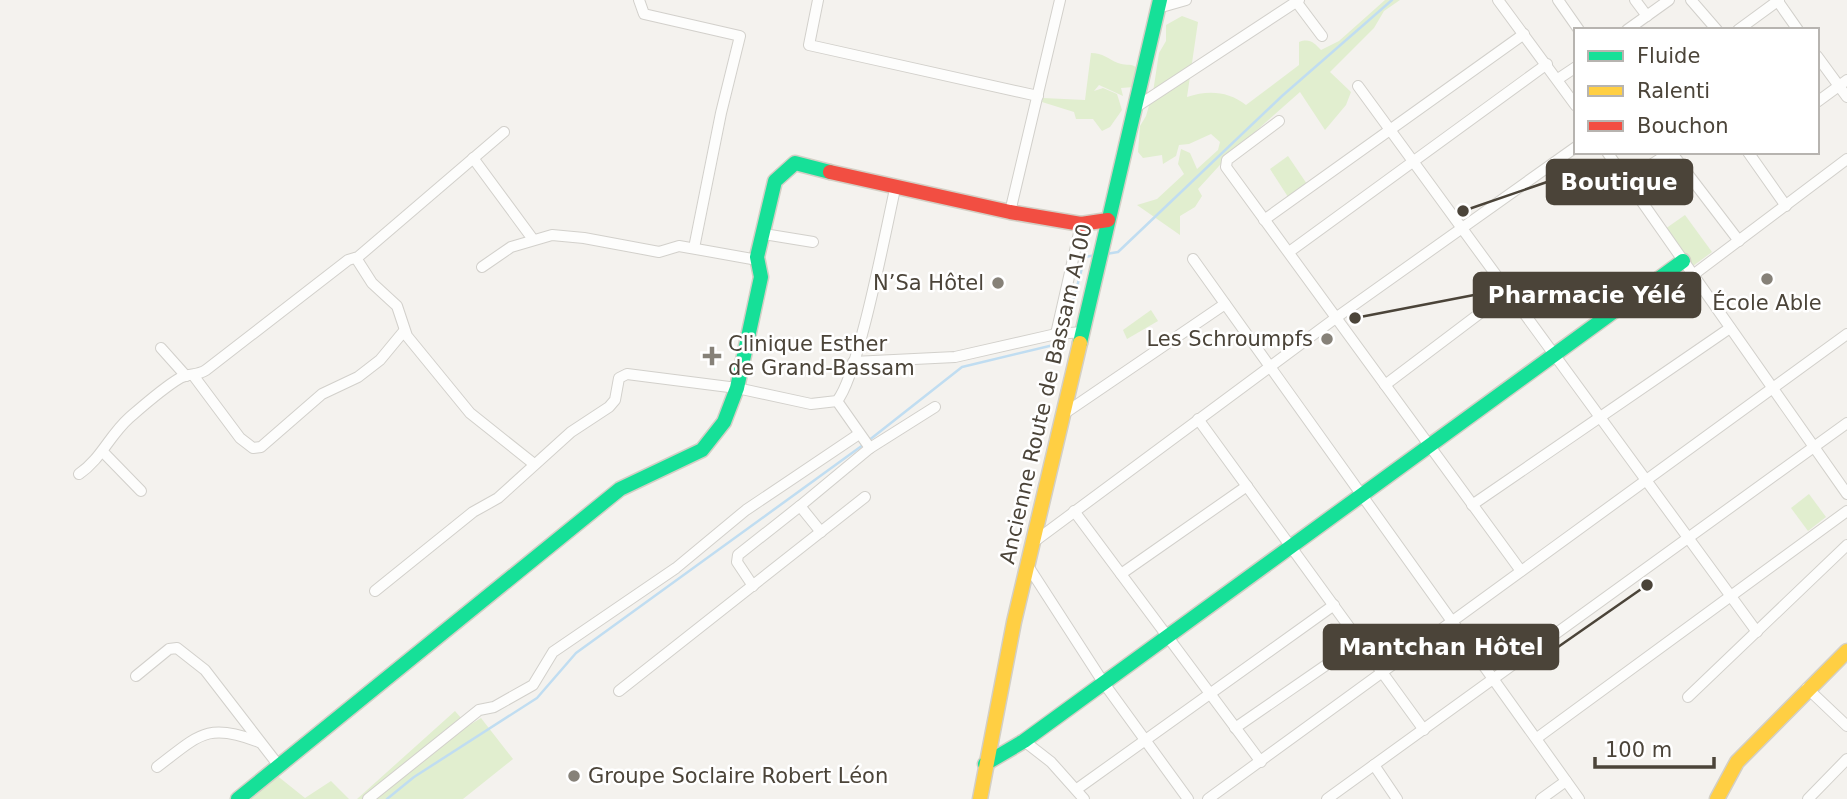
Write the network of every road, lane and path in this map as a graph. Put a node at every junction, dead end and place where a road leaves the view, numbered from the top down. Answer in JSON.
{"nodes":[{"id":1,"x":639,"y":0,"type":"edge"},
{"id":2,"x":818,"y":0,"type":"edge"},
{"id":3,"x":1060,"y":0,"type":"edge"},
{"id":4,"x":1186,"y":0,"type":"edge"},
{"id":5,"x":1498,"y":0,"type":"edge"},
{"id":6,"x":1558,"y":0,"type":"edge"},
{"id":7,"x":1635,"y":0,"type":"edge"},
{"id":8,"x":1669,"y":0,"type":"edge"},
{"id":9,"x":1691,"y":0,"type":"edge"},
{"id":10,"x":1778,"y":0,"type":"edge"},
{"id":11,"x":1297,"y":1,"type":"edge"},
{"id":12,"x":1159,"y":4,"type":"edge"},
{"id":13,"x":1647,"y":16,"type":"junction"},
{"id":14,"x":1578,"y":28,"type":"edge"},
{"id":15,"x":1631,"y":28,"type":"edge"},
{"id":16,"x":1715,"y":28,"type":"edge"},
{"id":17,"x":1741,"y":28,"type":"edge"},
{"id":18,"x":1797,"y":28,"type":"edge"},
{"id":19,"x":1524,"y":34,"type":"junction"},
{"id":20,"x":1322,"y":36,"type":"dead end"},
{"id":21,"x":1819,"y":58,"type":"edge"},
{"id":22,"x":1547,"y":64,"type":"junction"},
{"id":23,"x":1574,"y":68,"type":"edge"},
{"id":24,"x":1558,"y":79,"type":"junction"},
{"id":25,"x":1843,"y":83,"type":"edge"},
{"id":26,"x":1358,"y":86,"type":"dead end"},
{"id":27,"x":1038,"y":96,"type":"junction"},
{"id":28,"x":1847,"y":97,"type":"edge"},
{"id":29,"x":1819,"y":101,"type":"edge"},
{"id":30,"x":1574,"y":103,"type":"edge"},
{"id":31,"x":1133,"y":109,"type":"junction"},
{"id":32,"x":1279,"y":121,"type":"dead end"},
{"id":33,"x":1390,"y":131,"type":"junction"},
{"id":34,"x":504,"y":132,"type":"dead end"},
{"id":35,"x":1574,"y":148,"type":"edge"},
{"id":36,"x":1608,"y":154,"type":"edge"},
{"id":37,"x":1668,"y":154,"type":"edge"},
{"id":38,"x":1673,"y":154,"type":"edge"},
{"id":39,"x":1749,"y":154,"type":"edge"},
{"id":40,"x":473,"y":158,"type":"junction"},
{"id":41,"x":1847,"y":159,"type":"edge"},
{"id":42,"x":1412,"y":160,"type":"junction"},
{"id":43,"x":1620,"y":172,"type":"junction"},
{"id":44,"x":895,"y":188,"type":"junction"},
{"id":45,"x":1786,"y":206,"type":"junction"},
{"id":46,"x":1010,"y":212,"type":"junction"},
{"id":47,"x":1108,"y":220,"type":"junction"},
{"id":48,"x":1264,"y":220,"type":"junction"},
{"id":49,"x":1081,"y":224,"type":"junction"},
{"id":50,"x":1462,"y":229,"type":"junction"},
{"id":51,"x":764,"y":234,"type":"junction"},
{"id":52,"x":532,"y":238,"type":"junction"},
{"id":53,"x":1739,"y":240,"type":"junction"},
{"id":54,"x":813,"y":242,"type":"dead end"},
{"id":55,"x":694,"y":248,"type":"junction"},
{"id":56,"x":1289,"y":253,"type":"junction"},
{"id":57,"x":757,"y":257,"type":"junction"},
{"id":58,"x":356,"y":258,"type":"junction"},
{"id":59,"x":1193,"y":258,"type":"dead end"},
{"id":60,"x":1683,"y":261,"type":"junction"},
{"id":61,"x":482,"y":267,"type":"dead end"},
{"id":62,"x":1693,"y":275,"type":"junction"},
{"id":63,"x":1508,"y":292,"type":"junction"},
{"id":64,"x":1225,"y":304,"type":"junction"},
{"id":65,"x":1336,"y":317,"type":"junction"},
{"id":66,"x":1730,"y":328,"type":"junction"},
{"id":67,"x":404,"y":331,"type":"junction"},
{"id":68,"x":1083,"y":331,"type":"junction"},
{"id":69,"x":1056,"y":334,"type":"junction"},
{"id":70,"x":1847,"y":334,"type":"edge"},
{"id":71,"x":162,"y":348,"type":"dead end"},
{"id":72,"x":1553,"y":355,"type":"junction"},
{"id":73,"x":853,"y":362,"type":"junction"},
{"id":74,"x":1269,"y":368,"type":"junction"},
{"id":75,"x":189,"y":375,"type":"junction"},
{"id":76,"x":1385,"y":385,"type":"junction"},
{"id":77,"x":737,"y":388,"type":"junction"},
{"id":78,"x":1773,"y":388,"type":"junction"},
{"id":79,"x":837,"y":401,"type":"junction"},
{"id":80,"x":935,"y":407,"type":"dead end"},
{"id":81,"x":1065,"y":413,"type":"junction"},
{"id":82,"x":1198,"y":419,"type":"junction"},
{"id":83,"x":1600,"y":419,"type":"junction"},
{"id":84,"x":1847,"y":423,"type":"edge"},
{"id":85,"x":859,"y":434,"type":"junction"},
{"id":86,"x":1429,"y":447,"type":"junction"},
{"id":87,"x":1814,"y":447,"type":"junction"},
{"id":88,"x":870,"y":448,"type":"junction"},
{"id":89,"x":104,"y":453,"type":"junction"},
{"id":90,"x":534,"y":464,"type":"junction"},
{"id":91,"x":79,"y":474,"type":"dead end"},
{"id":92,"x":1645,"y":481,"type":"junction"},
{"id":93,"x":1247,"y":486,"type":"junction"},
{"id":94,"x":141,"y":491,"type":"dead end"},
{"id":95,"x":1847,"y":494,"type":"edge"},
{"id":96,"x":865,"y":497,"type":"dead end"},
{"id":97,"x":1361,"y":497,"type":"junction"},
{"id":98,"x":1472,"y":505,"type":"junction"},
{"id":99,"x":800,"y":506,"type":"junction"},
{"id":100,"x":1074,"y":511,"type":"junction"},
{"id":101,"x":1847,"y":512,"type":"edge"},
{"id":102,"x":821,"y":532,"type":"junction"},
{"id":103,"x":1687,"y":540,"type":"junction"},
{"id":104,"x":1035,"y":541,"type":"junction"},
{"id":105,"x":1847,"y":545,"type":"edge"},
{"id":106,"x":1289,"y":547,"type":"junction"},
{"id":107,"x":1028,"y":566,"type":"junction"},
{"id":108,"x":1521,"y":571,"type":"junction"},
{"id":109,"x":1121,"y":574,"type":"junction"},
{"id":110,"x":753,"y":586,"type":"junction"},
{"id":111,"x":375,"y":591,"type":"dead end"},
{"id":112,"x":1730,"y":597,"type":"junction"},
{"id":113,"x":1334,"y":605,"type":"junction"},
{"id":114,"x":1453,"y":620,"type":"junction"},
{"id":115,"x":1757,"y":632,"type":"junction"},
{"id":116,"x":1166,"y":637,"type":"junction"},
{"id":117,"x":1361,"y":641,"type":"junction"},
{"id":118,"x":1847,"y":651,"type":"edge"},
{"id":119,"x":1383,"y":672,"type":"junction"},
{"id":120,"x":136,"y":676,"type":"dead end"},
{"id":121,"x":1493,"y":680,"type":"junction"},
{"id":122,"x":1103,"y":682,"type":"junction"},
{"id":123,"x":1807,"y":688,"type":"junction"},
{"id":124,"x":619,"y":691,"type":"dead end"},
{"id":125,"x":1210,"y":695,"type":"junction"},
{"id":126,"x":1688,"y":697,"type":"dead end"},
{"id":127,"x":1847,"y":726,"type":"edge"},
{"id":128,"x":1235,"y":728,"type":"junction"},
{"id":129,"x":1424,"y":730,"type":"junction"},
{"id":130,"x":1536,"y":738,"type":"junction"},
{"id":131,"x":1144,"y":739,"type":"junction"},
{"id":132,"x":1024,"y":741,"type":"junction"},
{"id":133,"x":259,"y":742,"type":"junction"},
{"id":134,"x":1847,"y":759,"type":"edge"},
{"id":135,"x":1261,"y":762,"type":"junction"},
{"id":136,"x":985,"y":764,"type":"junction"},
{"id":137,"x":1374,"y":765,"type":"junction"},
{"id":138,"x":279,"y":766,"type":"junction"},
{"id":139,"x":157,"y":767,"type":"dead end"},
{"id":140,"x":1566,"y":781,"type":"junction"},
{"id":141,"x":1077,"y":789,"type":"junction"},
{"id":142,"x":238,"y":799,"type":"edge"},
{"id":143,"x":368,"y":799,"type":"edge"},
{"id":144,"x":980,"y":799,"type":"edge"},
{"id":145,"x":1084,"y":799,"type":"edge"},
{"id":146,"x":1188,"y":799,"type":"edge"},
{"id":147,"x":1208,"y":799,"type":"edge"},
{"id":148,"x":1327,"y":799,"type":"edge"},
{"id":149,"x":1397,"y":799,"type":"edge"},
{"id":150,"x":1541,"y":799,"type":"edge"},
{"id":151,"x":1579,"y":799,"type":"edge"},
{"id":152,"x":1717,"y":799,"type":"edge"},
{"id":153,"x":1808,"y":799,"type":"edge"}],
"edges":[{"from":1,"to":55,"type":"street"},
{"from":2,"to":27,"type":"street"},
{"from":3,"to":27,"type":"street"},
{"from":4,"to":12,"type":"street"},
{"from":5,"to":19,"type":"street"},
{"from":6,"to":14,"type":"street"},
{"from":7,"to":13,"type":"street"},
{"from":8,"to":13,"type":"street"},
{"from":9,"to":16,"type":"street"},
{"from":10,"to":17,"type":"street"},
{"from":10,"to":18,"type":"street"},
{"from":11,"to":20,"type":"street"},
{"from":11,"to":31,"type":"street"},
{"from":12,"to":31,"type":"street","name":"Ancienne Route de Bassam A100"},
{"from":13,"to":15,"type":"street"},
{"from":19,"to":22,"type":"street"},
{"from":19,"to":33,"type":"street"},
{"from":21,"to":25,"type":"street"},
{"from":22,"to":24,"type":"street"},
{"from":22,"to":42,"type":"street"},
{"from":23,"to":24,"type":"street"},
{"from":24,"to":30,"type":"street"},
{"from":25,"to":28,"type":"street"},
{"from":25,"to":29,"type":"street"},
{"from":26,"to":33,"type":"street"},
{"from":27,"to":46,"type":"street"},
{"from":31,"to":47,"type":"street","name":"Ancienne Route de Bassam A100"},
{"from":32,"to":48,"type":"street"},
{"from":33,"to":42,"type":"street"},
{"from":33,"to":48,"type":"street"},
{"from":34,"to":40,"type":"street"},
{"from":35,"to":50,"type":"street"},
{"from":36,"to":43,"type":"street"},
{"from":37,"to":43,"type":"street"},
{"from":38,"to":53,"type":"street"},
{"from":39,"to":45,"type":"street"},
{"from":40,"to":52,"type":"street"},
{"from":40,"to":58,"type":"street"},
{"from":41,"to":45,"type":"street"},
{"from":42,"to":50,"type":"street"},
{"from":42,"to":56,"type":"street"},
{"from":43,"to":60,"type":"street"},
{"from":44,"to":46,"type":"street"},
{"from":44,"to":51,"type":"street"},
{"from":44,"to":73,"type":"street"},
{"from":45,"to":53,"type":"street"},
{"from":46,"to":49,"type":"street"},
{"from":47,"to":49,"type":"street"},
{"from":47,"to":68,"type":"street","name":"Ancienne Route de Bassam A100"},
{"from":48,"to":56,"type":"street"},
{"from":49,"to":69,"type":"street"},
{"from":50,"to":63,"type":"street"},
{"from":50,"to":65,"type":"street"},
{"from":51,"to":54,"type":"street"},
{"from":51,"to":57,"type":"street"},
{"from":52,"to":55,"type":"street"},
{"from":52,"to":61,"type":"street"},
{"from":53,"to":62,"type":"street"},
{"from":55,"to":57,"type":"street"},
{"from":56,"to":65,"type":"street"},
{"from":57,"to":77,"type":"street"},
{"from":58,"to":67,"type":"street"},
{"from":58,"to":75,"type":"street"},
{"from":59,"to":64,"type":"street"},
{"from":60,"to":62,"type":"street"},
{"from":60,"to":72,"type":"street"},
{"from":62,"to":66,"type":"street"},
{"from":63,"to":72,"type":"street"},
{"from":63,"to":76,"type":"street"},
{"from":64,"to":74,"type":"street"},
{"from":64,"to":81,"type":"street"},
{"from":65,"to":74,"type":"street"},
{"from":65,"to":76,"type":"street"},
{"from":66,"to":78,"type":"street"},
{"from":66,"to":83,"type":"street"},
{"from":67,"to":75,"type":"street"},
{"from":67,"to":90,"type":"street"},
{"from":68,"to":69,"type":"street"},
{"from":68,"to":81,"type":"street","name":"Ancienne Route de Bassam A100"},
{"from":69,"to":73,"type":"street"},
{"from":70,"to":78,"type":"street"},
{"from":71,"to":75,"type":"street"},
{"from":72,"to":83,"type":"street"},
{"from":72,"to":86,"type":"street"},
{"from":73,"to":79,"type":"street"},
{"from":74,"to":82,"type":"street"},
{"from":74,"to":97,"type":"street"},
{"from":75,"to":89,"type":"street"},
{"from":76,"to":86,"type":"street"},
{"from":77,"to":79,"type":"street"},
{"from":77,"to":90,"type":"street"},
{"from":77,"to":138,"type":"street"},
{"from":78,"to":87,"type":"street"},
{"from":78,"to":92,"type":"street"},
{"from":79,"to":85,"type":"street"},
{"from":80,"to":88,"type":"street"},
{"from":81,"to":104,"type":"street","name":"Ancienne Route de Bassam A100"},
{"from":82,"to":93,"type":"street"},
{"from":82,"to":100,"type":"street"},
{"from":83,"to":92,"type":"street"},
{"from":83,"to":98,"type":"street"},
{"from":84,"to":87,"type":"street"},
{"from":85,"to":88,"type":"street"},
{"from":85,"to":143,"type":"street"},
{"from":86,"to":97,"type":"street"},
{"from":86,"to":98,"type":"street"},
{"from":87,"to":95,"type":"street"},
{"from":87,"to":103,"type":"street"},
{"from":88,"to":99,"type":"street"},
{"from":89,"to":91,"type":"street"},
{"from":89,"to":94,"type":"street"},
{"from":90,"to":111,"type":"street"},
{"from":92,"to":103,"type":"street"},
{"from":92,"to":108,"type":"street"},
{"from":93,"to":106,"type":"street"},
{"from":93,"to":109,"type":"street"},
{"from":96,"to":102,"type":"street"},
{"from":97,"to":106,"type":"street"},
{"from":97,"to":114,"type":"street"},
{"from":98,"to":108,"type":"street"},
{"from":99,"to":102,"type":"street"},
{"from":99,"to":110,"type":"street"},
{"from":100,"to":104,"type":"street"},
{"from":100,"to":109,"type":"street"},
{"from":101,"to":112,"type":"street"},
{"from":102,"to":110,"type":"street"},
{"from":103,"to":112,"type":"street"},
{"from":103,"to":121,"type":"street"},
{"from":104,"to":107,"type":"street","name":"Ancienne Route de Bassam A100"},
{"from":105,"to":115,"type":"street"},
{"from":106,"to":113,"type":"street"},
{"from":106,"to":116,"type":"street"},
{"from":107,"to":122,"type":"street"},
{"from":107,"to":136,"type":"street","name":"Ancienne Route de Bassam A100"},
{"from":108,"to":114,"type":"street"},
{"from":109,"to":116,"type":"street"},
{"from":110,"to":124,"type":"street"},
{"from":112,"to":115,"type":"street"},
{"from":112,"to":130,"type":"street"},
{"from":113,"to":117,"type":"street"},
{"from":113,"to":125,"type":"street"},
{"from":114,"to":119,"type":"street"},
{"from":114,"to":121,"type":"street"},
{"from":115,"to":126,"type":"street"},
{"from":116,"to":122,"type":"street"},
{"from":116,"to":125,"type":"street"},
{"from":117,"to":119,"type":"street"},
{"from":117,"to":128,"type":"street"},
{"from":118,"to":123,"type":"street"},
{"from":119,"to":129,"type":"street"},
{"from":119,"to":135,"type":"street"},
{"from":120,"to":133,"type":"street"},
{"from":121,"to":129,"type":"street"},
{"from":121,"to":130,"type":"street"},
{"from":122,"to":131,"type":"street"},
{"from":122,"to":132,"type":"street"},
{"from":123,"to":127,"type":"street"},
{"from":123,"to":152,"type":"street"},
{"from":125,"to":128,"type":"street"},
{"from":125,"to":131,"type":"street"},
{"from":128,"to":135,"type":"street"},
{"from":129,"to":137,"type":"street"},
{"from":130,"to":140,"type":"street"},
{"from":131,"to":141,"type":"street"},
{"from":131,"to":146,"type":"street"},
{"from":132,"to":136,"type":"street"},
{"from":132,"to":141,"type":"street"},
{"from":133,"to":138,"type":"street"},
{"from":133,"to":139,"type":"street"},
{"from":134,"to":153,"type":"street"},
{"from":135,"to":147,"type":"street"},
{"from":136,"to":144,"type":"street","name":"Ancienne Route de Bassam A100"},
{"from":137,"to":148,"type":"street"},
{"from":137,"to":149,"type":"street"},
{"from":138,"to":142,"type":"street"},
{"from":140,"to":150,"type":"street"},
{"from":140,"to":151,"type":"street"},
{"from":141,"to":145,"type":"street"}]}
